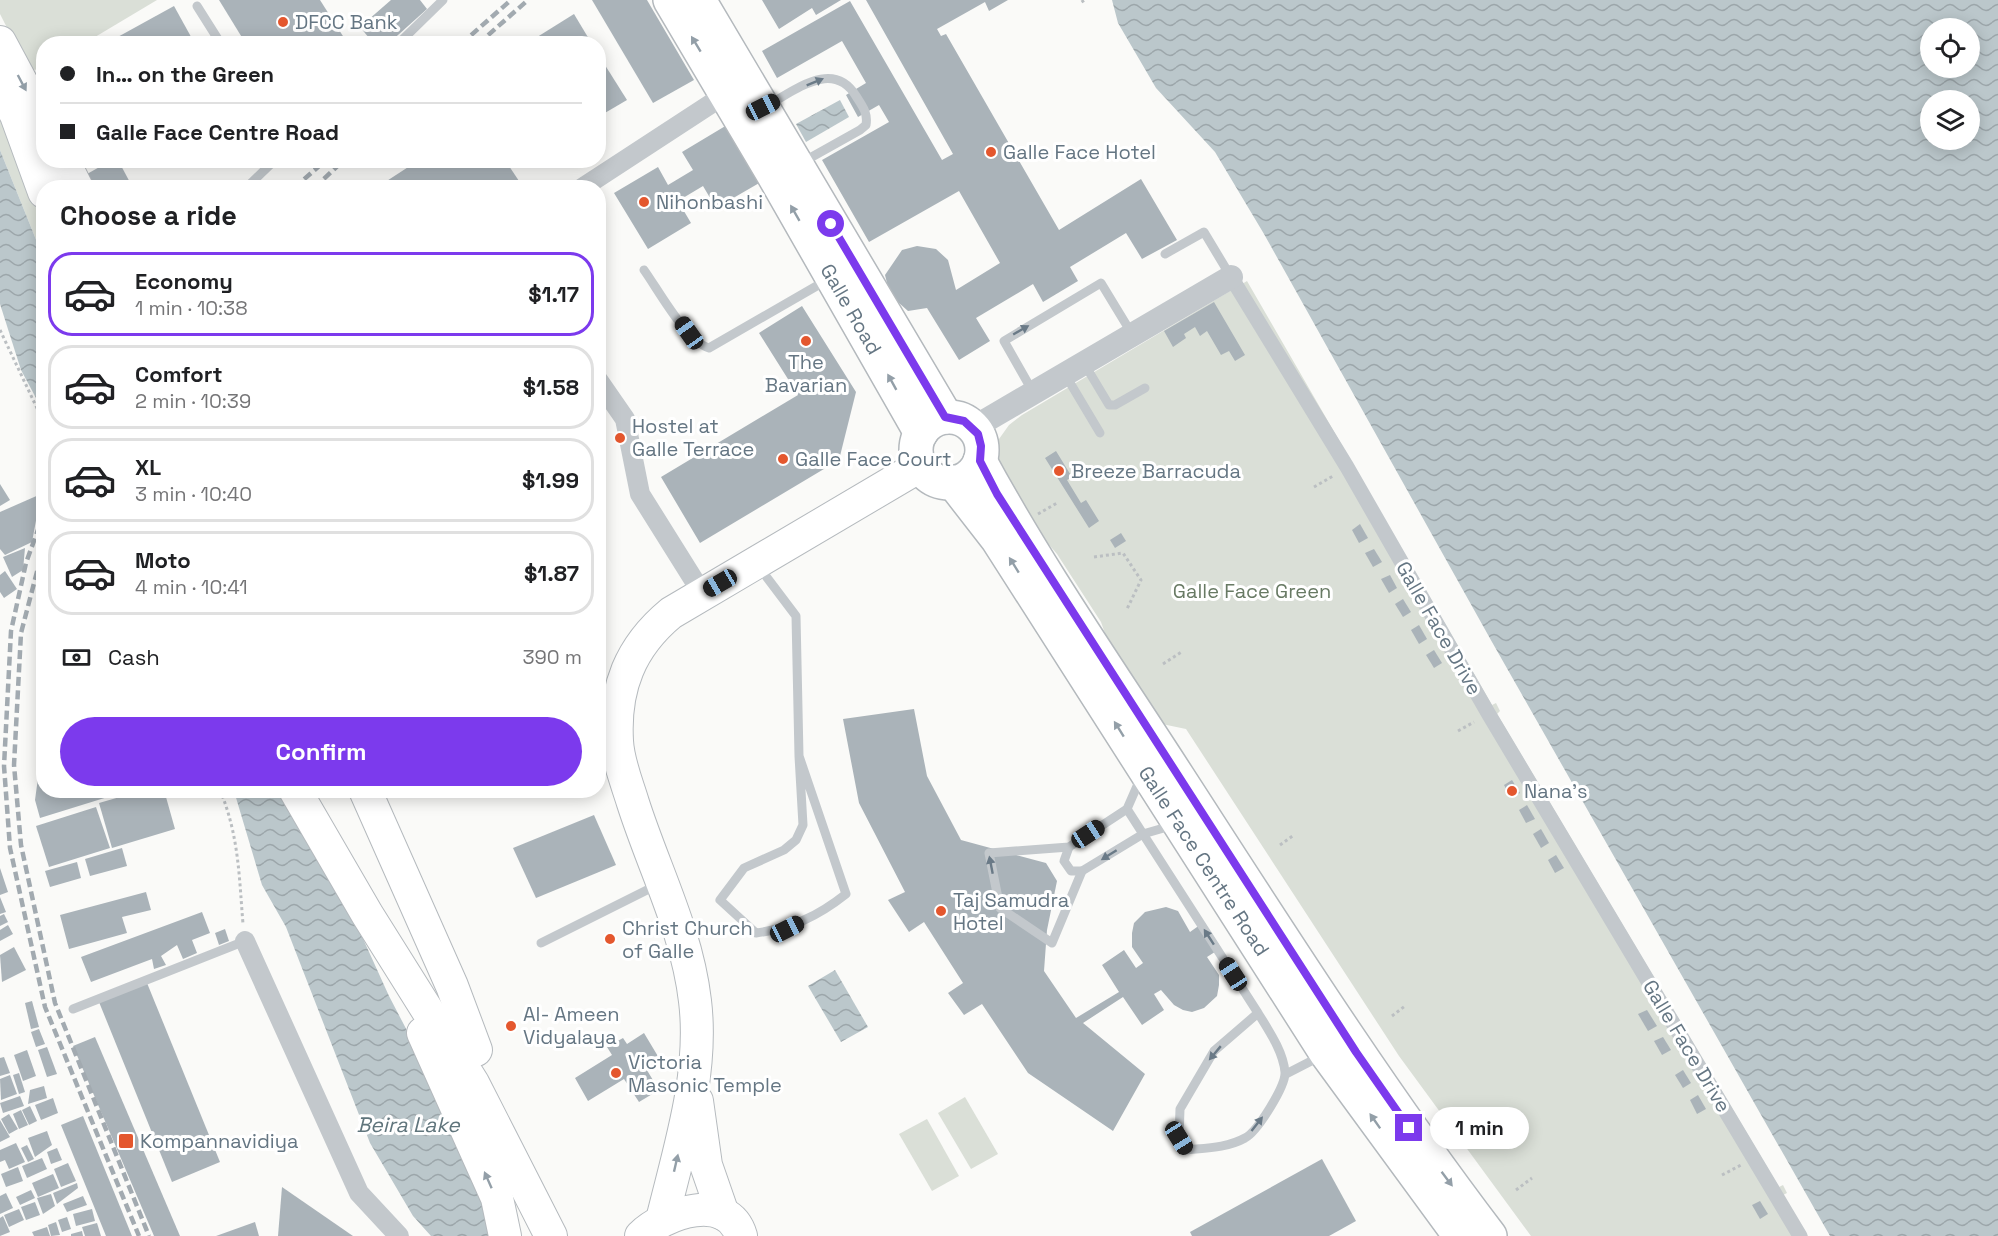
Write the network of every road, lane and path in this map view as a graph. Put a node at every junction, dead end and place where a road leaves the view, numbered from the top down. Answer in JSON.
{"nodes":[{"id":1,"x":443,"y":0,"type":"edge"},
{"id":2,"x":670,"y":0,"type":"edge"},
{"id":3,"x":699,"y":0,"type":"edge"},
{"id":4,"x":1082,"y":0,"type":"edge"},
{"id":5,"x":1085,"y":5,"type":"dead end"},
{"id":6,"x":197,"y":6,"type":"dead end"},
{"id":7,"x":216,"y":36,"type":"edge"},
{"id":8,"x":406,"y":36,"type":"edge"},
{"id":9,"x":0,"y":42,"type":"edge"},
{"id":10,"x":0,"y":86,"type":"edge"},
{"id":11,"x":726,"y":94,"type":"junction"},
{"id":12,"x":763,"y":107,"type":"junction"},
{"id":13,"x":30,"y":119,"type":"edge"},
{"id":14,"x":36,"y":150,"type":"edge"},
{"id":15,"x":797,"y":165,"type":"junction"},
{"id":16,"x":267,"y":168,"type":"edge"},
{"id":17,"x":254,"y":180,"type":"edge"},
{"id":18,"x":594,"y":180,"type":"edge"},
{"id":19,"x":1165,"y":254,"type":"dead end"},
{"id":20,"x":644,"y":270,"type":"dead end"},
{"id":21,"x":1231,"y":277,"type":"junction"},
{"id":22,"x":832,"y":278,"type":"junction"},
{"id":23,"x":0,"y":330,"type":"edge"},
{"id":24,"x":1132,"y":335,"type":"junction"},
{"id":25,"x":1074,"y":368,"type":"junction"},
{"id":26,"x":1145,"y":388,"type":"dead end"},
{"id":27,"x":606,"y":392,"type":"edge"},
{"id":28,"x":1033,"y":392,"type":"junction"},
{"id":29,"x":36,"y":406,"type":"edge"},
{"id":30,"x":946,"y":426,"type":"junction"},
{"id":31,"x":1100,"y":433,"type":"dead end"},
{"id":32,"x":980,"y":461,"type":"junction"},
{"id":33,"x":920,"y":466,"type":"junction"},
{"id":34,"x":1347,"y":467,"type":"junction"},
{"id":35,"x":953,"y":483,"type":"junction"},
{"id":36,"x":1314,"y":487,"type":"dead end"},
{"id":37,"x":1094,"y":557,"type":"dead end"},
{"id":38,"x":756,"y":562,"type":"junction"},
{"id":39,"x":702,"y":593,"type":"junction"},
{"id":40,"x":1127,"y":609,"type":"dead end"},
{"id":41,"x":1183,"y":651,"type":"dead end"},
{"id":42,"x":1163,"y":664,"type":"dead end"},
{"id":43,"x":608,"y":696,"type":"edge"},
{"id":44,"x":1477,"y":720,"type":"dead end"},
{"id":45,"x":1458,"y":731,"type":"dead end"},
{"id":46,"x":799,"y":756,"type":"junction"},
{"id":47,"x":1144,"y":769,"type":"junction"},
{"id":48,"x":223,"y":798,"type":"edge"},
{"id":49,"x":300,"y":798,"type":"edge"},
{"id":50,"x":359,"y":798,"type":"edge"},
{"id":51,"x":369,"y":798,"type":"edge"},
{"id":52,"x":1127,"y":809,"type":"junction"},
{"id":53,"x":1181,"y":824,"type":"junction"},
{"id":54,"x":1143,"y":834,"type":"junction"},
{"id":55,"x":1294,"y":835,"type":"dead end"},
{"id":56,"x":1280,"y":844,"type":"dead end"},
{"id":57,"x":1069,"y":847,"type":"junction"},
{"id":58,"x":1082,"y":872,"type":"junction"},
{"id":59,"x":662,"y":882,"type":"junction"},
{"id":60,"x":245,"y":940,"type":"junction"},
{"id":61,"x":384,"y":941,"type":"junction"},
{"id":62,"x":541,"y":943,"type":"dead end"},
{"id":63,"x":422,"y":946,"type":"dead end"},
{"id":64,"x":1405,"y":1006,"type":"dead end"},
{"id":65,"x":73,"y":1009,"type":"dead end"},
{"id":66,"x":1258,"y":1013,"type":"junction"},
{"id":67,"x":1392,"y":1016,"type":"dead end"},
{"id":68,"x":476,"y":1050,"type":"junction"},
{"id":69,"x":1326,"y":1053,"type":"junction"},
{"id":70,"x":1286,"y":1074,"type":"junction"},
{"id":71,"x":694,"y":1080,"type":"junction"},
{"id":72,"x":1412,"y":1153,"type":"junction"},
{"id":73,"x":1532,"y":1178,"type":"dead end"},
{"id":74,"x":1516,"y":1190,"type":"dead end"},
{"id":75,"x":652,"y":1228,"type":"edge"},
{"id":76,"x":740,"y":1229,"type":"edge"},
{"id":77,"x":557,"y":1235,"type":"edge"},
{"id":78,"x":399,"y":1236,"type":"edge"},
{"id":79,"x":505,"y":1236,"type":"edge"},
{"id":80,"x":1460,"y":1236,"type":"edge"},
{"id":81,"x":1490,"y":1236,"type":"edge"},
{"id":82,"x":1800,"y":1236,"type":"edge"}],
"edges":[{"from":1,"to":8,"type":"lane"},
{"from":11,"to":2,"type":"highway","name":"Galle Road","one_way":true},
{"from":3,"to":12,"type":"highway","name":"Galle Road"},
{"from":4,"to":5,"type":"path"},
{"from":6,"to":7,"type":"lane"},
{"from":9,"to":13,"type":"main road","one_way":true},
{"from":10,"to":13,"type":"main road"},
{"from":11,"to":18,"type":"street"},
{"from":22,"to":11,"type":"highway","name":"Galle Road","one_way":true},
{"from":12,"to":15,"type":"highway","name":"Galle Road"},
{"from":12,"to":15,"type":"lane","one_way":true},
{"from":13,"to":14,"type":"main road"},
{"from":15,"to":30,"type":"highway","name":"Galle Road"},
{"from":16,"to":17,"type":"lane"},
{"from":19,"to":21,"type":"lane"},
{"from":20,"to":22,"type":"lane"},
{"from":21,"to":24,"type":"street"},
{"from":21,"to":34,"type":"street","name":"Galle Face Drive"},
{"from":30,"to":22,"type":"highway","name":"Galle Road","one_way":true},
{"from":23,"to":29,"type":"path"},
{"from":24,"to":25,"type":"street"},
{"from":28,"to":24,"type":"lane","one_way":true},
{"from":25,"to":26,"type":"lane"},
{"from":25,"to":28,"type":"street"},
{"from":25,"to":31,"type":"lane"},
{"from":27,"to":39,"type":"street"},
{"from":28,"to":30,"type":"street"},
{"from":30,"to":32,"type":"highway"},
{"from":30,"to":33,"type":"highway"},
{"from":32,"to":35,"type":"highway"},
{"from":32,"to":72,"type":"highway","name":"Galle Face Centre Road"},
{"from":33,"to":35,"type":"highway"},
{"from":33,"to":38,"type":"main road"},
{"from":34,"to":36,"type":"path"},
{"from":34,"to":82,"type":"street","name":"Galle Face Drive"},
{"from":47,"to":35,"type":"highway","name":"Galle Face Centre Road","one_way":true},
{"from":37,"to":40,"type":"path"},
{"from":38,"to":39,"type":"main road"},
{"from":38,"to":46,"type":"lane"},
{"from":39,"to":43,"type":"main road"},
{"from":41,"to":42,"type":"path"},
{"from":43,"to":59,"type":"main road"},
{"from":44,"to":45,"type":"path"},
{"from":46,"to":46,"type":"lane"},
{"from":47,"to":52,"type":"lane"},
{"from":47,"to":53,"type":"highway","name":"Galle Face Centre Road"},
{"from":48,"to":60,"type":"path"},
{"from":49,"to":61,"type":"main road"},
{"from":50,"to":63,"type":"lane"},
{"from":51,"to":68,"type":"main road"},
{"from":52,"to":54,"type":"lane"},
{"from":52,"to":57,"type":"lane"},
{"from":53,"to":54,"type":"lane"},
{"from":53,"to":69,"type":"highway","name":"Galle Face Centre Road"},
{"from":54,"to":58,"type":"lane","one_way":true},
{"from":66,"to":54,"type":"lane","one_way":true},
{"from":55,"to":56,"type":"path"},
{"from":57,"to":58,"type":"lane"},
{"from":58,"to":57,"type":"lane","one_way":true},
{"from":59,"to":62,"type":"lane"},
{"from":59,"to":71,"type":"main road"},
{"from":60,"to":65,"type":"lane"},
{"from":60,"to":78,"type":"street"},
{"from":61,"to":68,"type":"main road"},
{"from":61,"to":77,"type":"main road"},
{"from":79,"to":61,"type":"main road","one_way":true},
{"from":64,"to":67,"type":"path"},
{"from":66,"to":70,"type":"lane"},
{"from":66,"to":70,"type":"lane","one_way":true},
{"from":68,"to":77,"type":"main road"},
{"from":69,"to":70,"type":"lane"},
{"from":72,"to":69,"type":"highway","name":"Galle Face Centre Road","one_way":true},
{"from":75,"to":71,"type":"main road","one_way":true},
{"from":71,"to":76,"type":"main road"},
{"from":72,"to":80,"type":"highway","name":"Galle Face Centre Road"},
{"from":72,"to":81,"type":"highway","name":"Galle Face Centre Road","one_way":true},
{"from":73,"to":74,"type":"path"},
{"from":75,"to":76,"type":"main road"}]}
